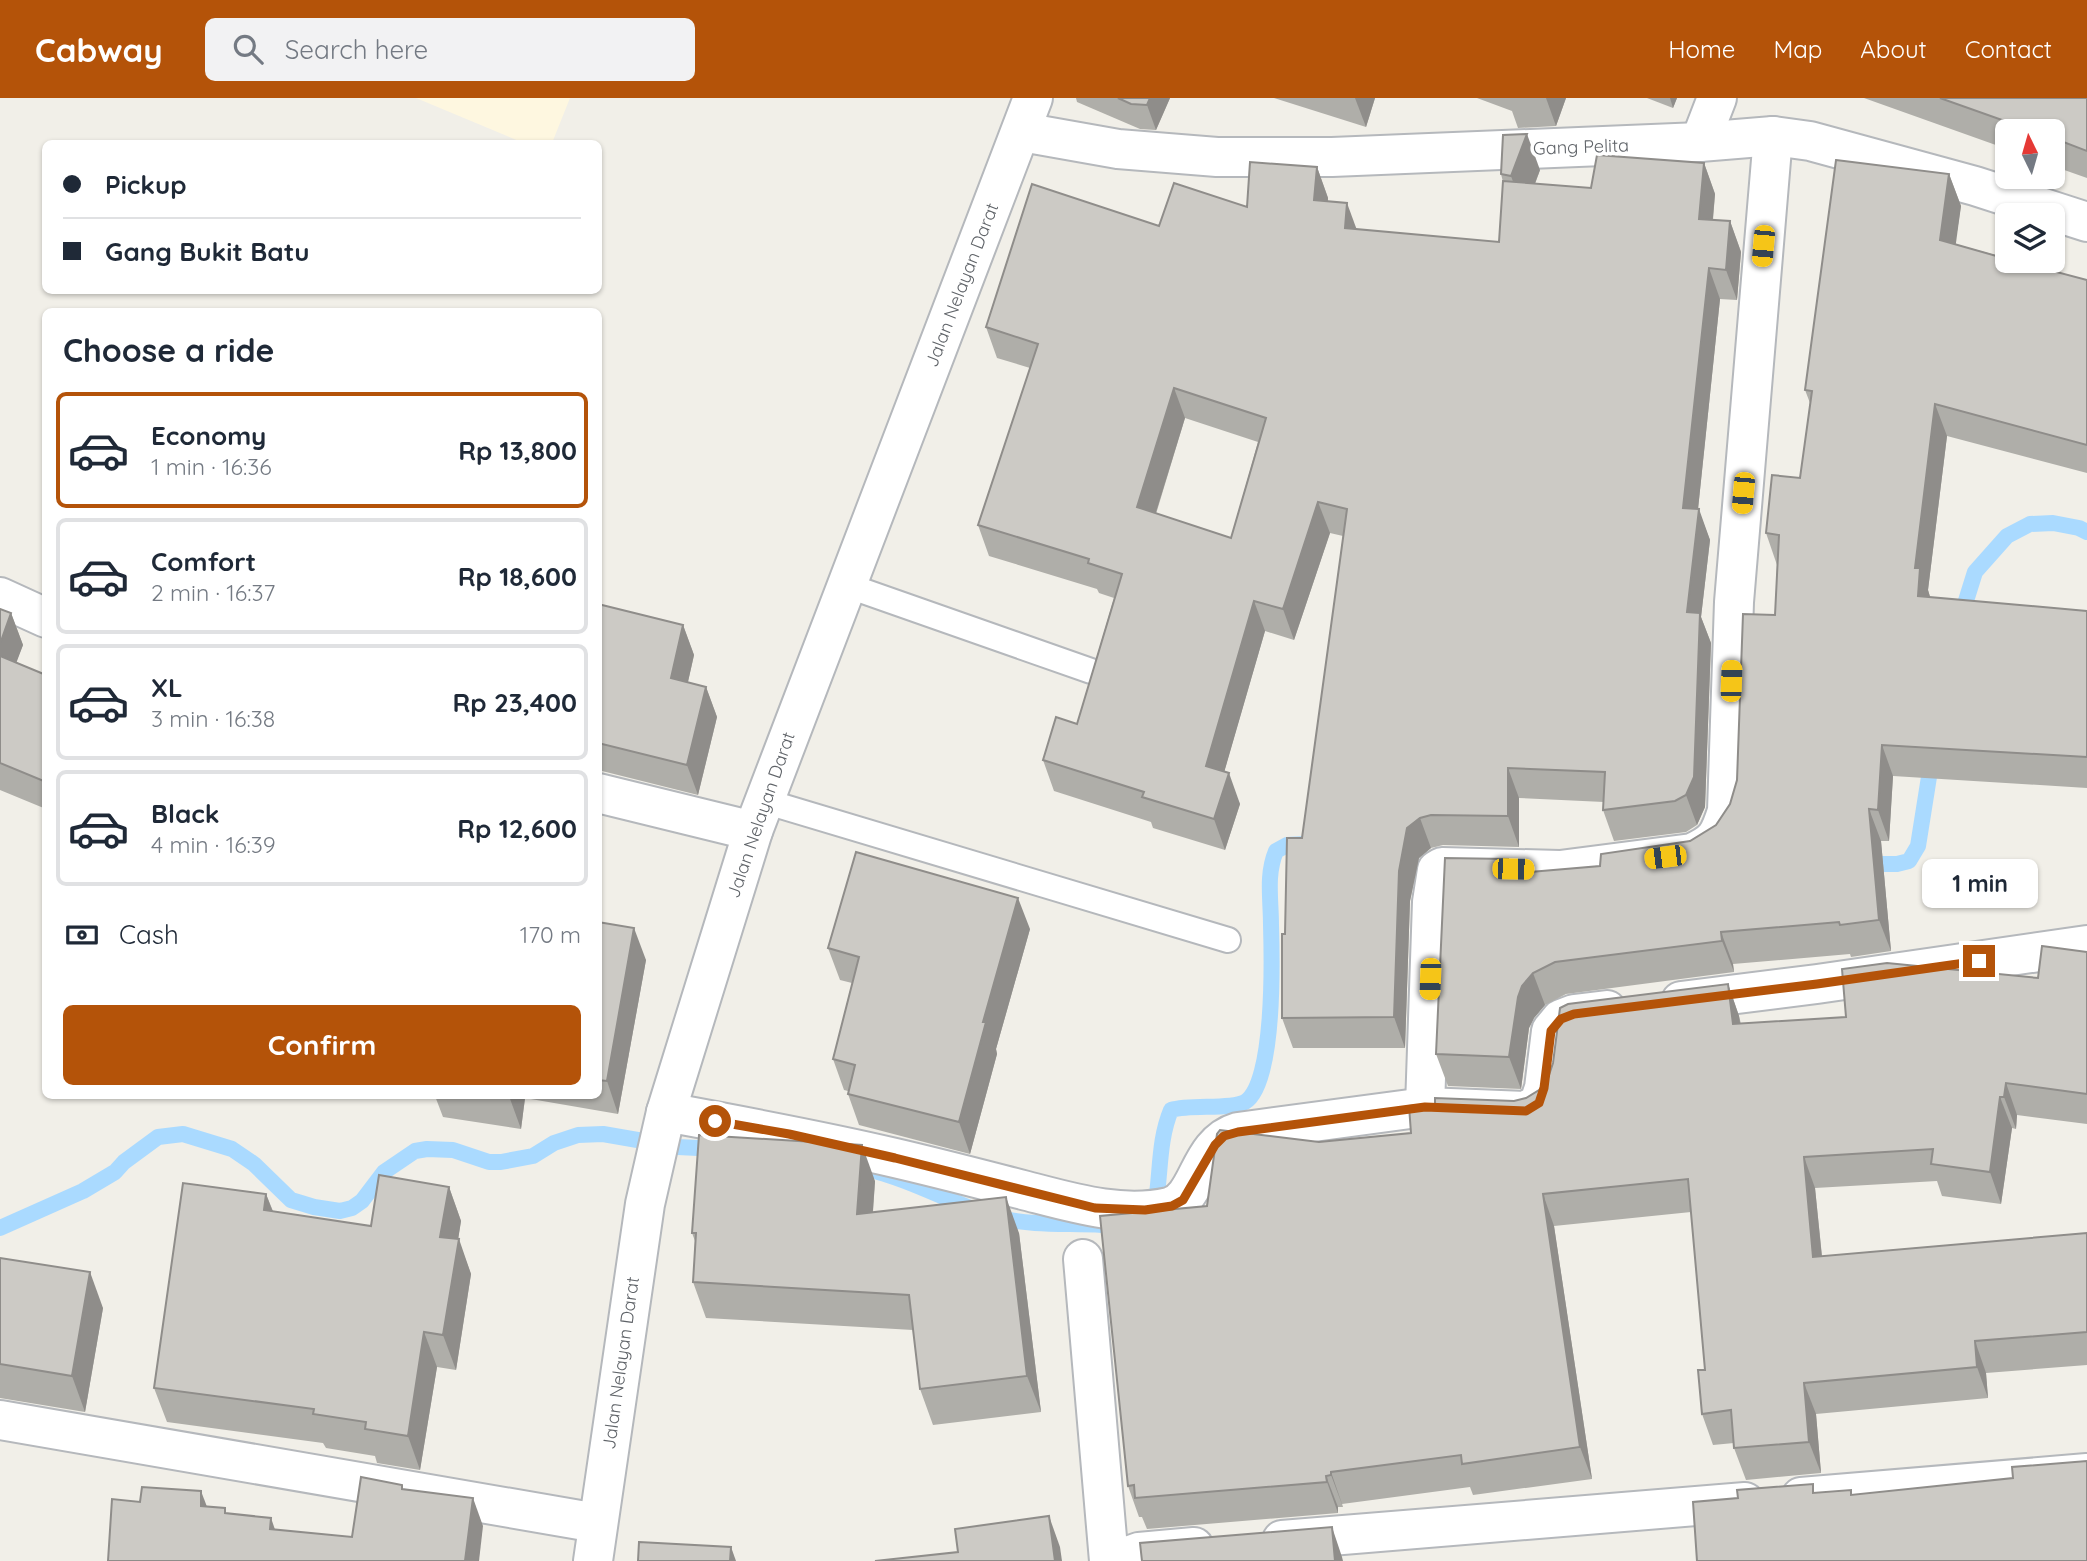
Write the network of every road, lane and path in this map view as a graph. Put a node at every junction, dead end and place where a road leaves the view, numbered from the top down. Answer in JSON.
{"nodes":[{"id":1,"x":1717,"y":98,"type":"edge"},
{"id":2,"x":1028,"y":115,"type":"edge"},
{"id":3,"x":1773,"y":136,"type":"junction"},
{"id":4,"x":1700,"y":142,"type":"junction"},
{"id":5,"x":2087,"y":222,"type":"edge"},
{"id":6,"x":846,"y":585,"type":"junction"},
{"id":7,"x":0,"y":597,"type":"edge"},
{"id":8,"x":42,"y":616,"type":"edge"},
{"id":9,"x":1091,"y":671,"type":"edge"},
{"id":10,"x":602,"y":794,"type":"edge"},
{"id":11,"x":758,"y":816,"type":"junction"},
{"id":12,"x":1228,"y":940,"type":"dead end"},
{"id":13,"x":2087,"y":945,"type":"edge"},
{"id":14,"x":1425,"y":1107,"type":"junction"},
{"id":15,"x":664,"y":1119,"type":"junction"},
{"id":16,"x":1083,"y":1259,"type":"dead end"},
{"id":17,"x":0,"y":1420,"type":"edge"},
{"id":18,"x":2087,"y":1473,"type":"edge"},
{"id":19,"x":597,"y":1523,"type":"junction"},
{"id":20,"x":593,"y":1561,"type":"edge"},
{"id":21,"x":1112,"y":1561,"type":"edge"}],
"edges":[{"from":1,"to":4,"type":"street"},
{"from":2,"to":4,"type":"street","name":"Gang Pelita"},
{"from":2,"to":6,"type":"street","name":"Jalan Nelayan Darat"},
{"from":3,"to":4,"type":"street","name":"Gang Pelita"},
{"from":3,"to":5,"type":"street","name":"Gang Pelita"},
{"from":3,"to":14,"type":"street"},
{"from":6,"to":9,"type":"lane"},
{"from":6,"to":11,"type":"street","name":"Jalan Nelayan Darat"},
{"from":7,"to":8,"type":"street"},
{"from":10,"to":11,"type":"street"},
{"from":11,"to":12,"type":"lane"},
{"from":11,"to":15,"type":"street","name":"Jalan Nelayan Darat"},
{"from":13,"to":14,"type":"street"},
{"from":14,"to":15,"type":"street"},
{"from":15,"to":19,"type":"street","name":"Jalan Nelayan Darat"},
{"from":16,"to":21,"type":"street"},
{"from":17,"to":19,"type":"street"},
{"from":18,"to":21,"type":"street"},
{"from":19,"to":20,"type":"street","name":"Jalan Nelayan Darat"}]}
